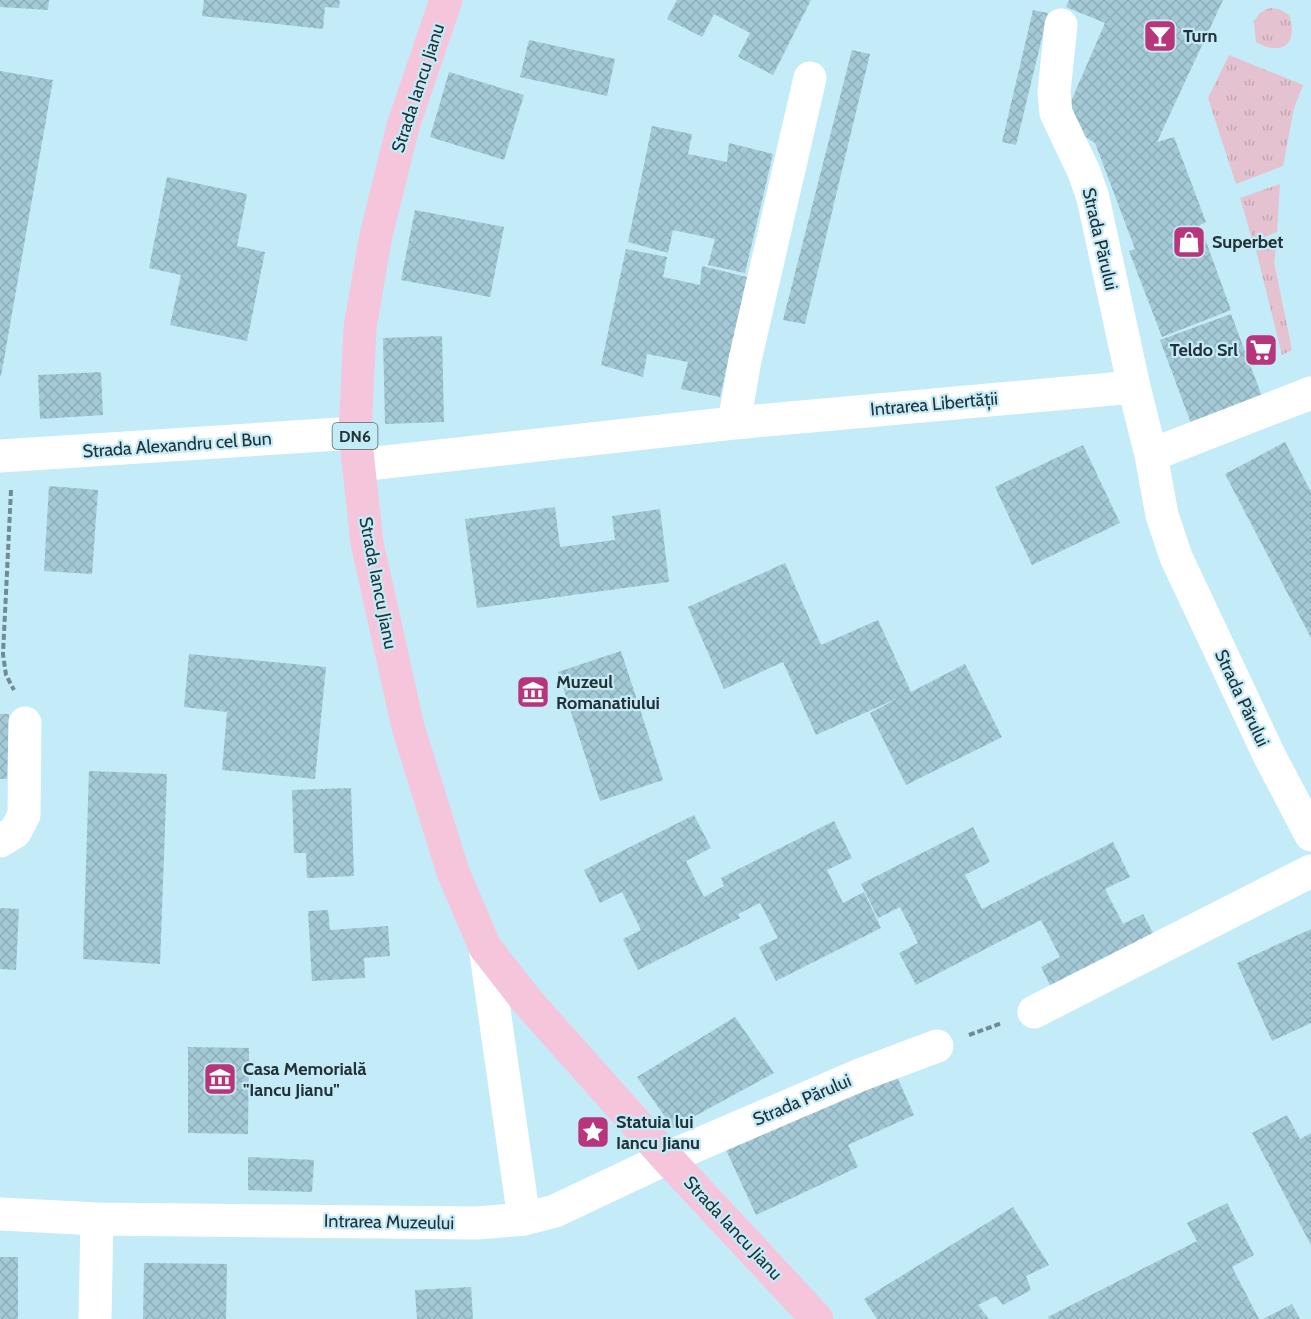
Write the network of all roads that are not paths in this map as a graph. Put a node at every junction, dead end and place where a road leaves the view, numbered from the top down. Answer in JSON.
{"nodes":[{"id":1,"x":446,"y":0,"type":"edge"},
{"id":2,"x":1061,"y":25,"type":"dead end"},
{"id":3,"x":810,"y":78,"type":"dead end"},
{"id":4,"x":1134,"y":387,"type":"junction"},
{"id":5,"x":1311,"y":393,"type":"edge"},
{"id":6,"x":734,"y":423,"type":"junction"},
{"id":7,"x":357,"y":449,"type":"junction"},
{"id":8,"x":1151,"y":455,"type":"junction"},
{"id":9,"x":6,"y":456,"type":"edge"},
{"id":10,"x":25,"y":723,"type":"road end"},
{"id":11,"x":1311,"y":835,"type":"edge"},
{"id":12,"x":0,"y":841,"type":"edge"},
{"id":13,"x":1311,"y":871,"type":"edge"},
{"id":14,"x":485,"y":947,"type":"junction"},
{"id":15,"x":1034,"y":1012,"type":"road end"},
{"id":16,"x":938,"y":1046,"type":"road end"},
{"id":17,"x":667,"y":1158,"type":"junction"},
{"id":18,"x":0,"y":1214,"type":"edge"},
{"id":19,"x":97,"y":1219,"type":"junction"},
{"id":20,"x":524,"y":1220,"type":"junction"},
{"id":21,"x":94,"y":1319,"type":"edge"},
{"id":22,"x":817,"y":1319,"type":"edge"}],
"edges":[{"from":1,"to":7,"type":"main road","name":"Strada Iancu Jianu","number":"DN6"},
{"from":2,"to":4,"type":"street","name":"Strada Părului"},
{"from":3,"to":6,"type":"street"},
{"from":4,"to":6,"type":"street","name":"Intrarea Libertății"},
{"from":4,"to":8,"type":"street","name":"Strada Părului"},
{"from":5,"to":8,"type":"street"},
{"from":6,"to":7,"type":"street","name":"Intrarea Libertății"},
{"from":7,"to":9,"type":"street","name":"Strada Alexandru cel Bun"},
{"from":7,"to":14,"type":"main road","name":"Strada Iancu Jianu","number":"DN6"},
{"from":8,"to":11,"type":"street","name":"Strada Părului"},
{"from":10,"to":12,"type":"street"},
{"from":13,"to":15,"type":"street"},
{"from":14,"to":17,"type":"main road","name":"Strada Iancu Jianu","number":"DN6"},
{"from":14,"to":20,"type":"street","name":"Strada Iancu Jianu"},
{"from":16,"to":17,"type":"street","name":"Strada Părului"},
{"from":17,"to":20,"type":"street","name":"Intrarea Muzeului"},
{"from":17,"to":22,"type":"main road","name":"Strada Iancu Jianu","number":"DN6"},
{"from":18,"to":19,"type":"street","name":"Intrarea Muzeului"},
{"from":19,"to":20,"type":"street","name":"Intrarea Muzeului"},
{"from":19,"to":21,"type":"street"}]}
